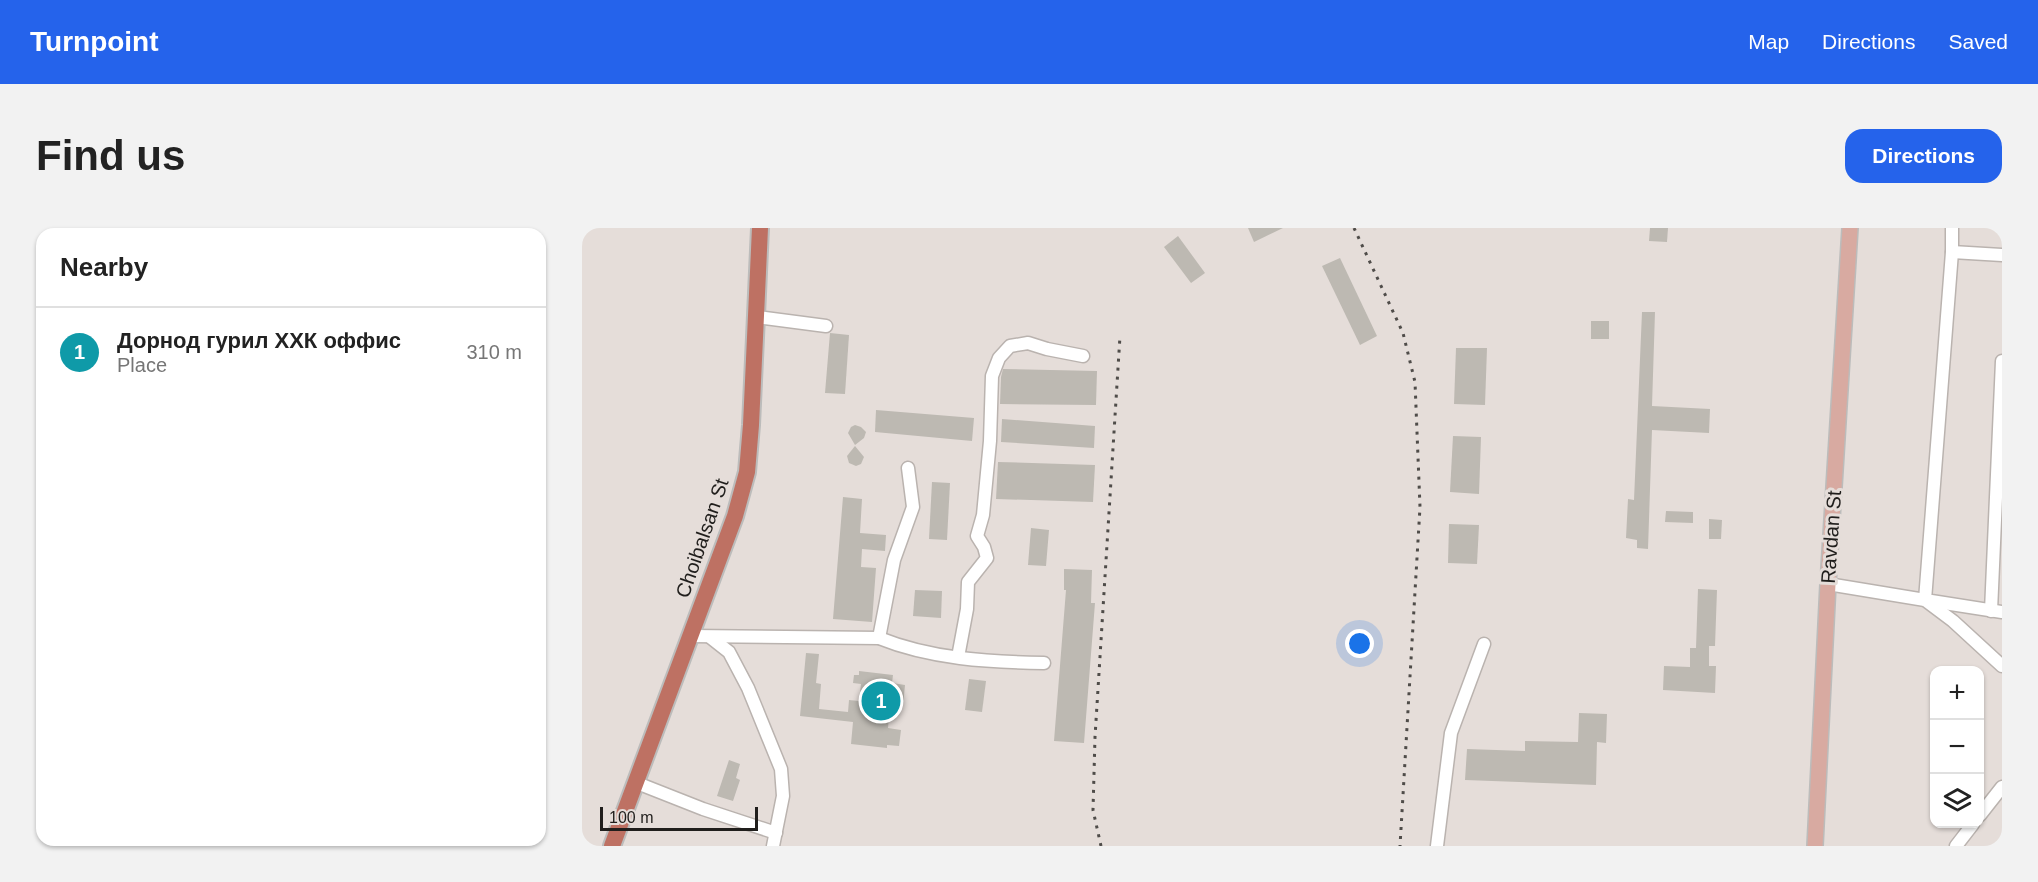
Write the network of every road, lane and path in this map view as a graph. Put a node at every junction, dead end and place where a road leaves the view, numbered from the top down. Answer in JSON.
{"nodes":[{"id":1,"x":760,"y":228,"type":"edge"},
{"id":2,"x":1850,"y":228,"type":"edge"},
{"id":3,"x":1952,"y":228,"type":"edge"},
{"id":4,"x":1952,"y":252,"type":"junction"},
{"id":5,"x":2002,"y":255,"type":"edge"},
{"id":6,"x":757,"y":317,"type":"junction"},
{"id":7,"x":826,"y":327,"type":"dead end"},
{"id":8,"x":1083,"y":356,"type":"dead end"},
{"id":9,"x":2002,"y":361,"type":"edge"},
{"id":10,"x":908,"y":468,"type":"dead end"},
{"id":11,"x":1828,"y":584,"type":"junction"},
{"id":12,"x":1925,"y":600,"type":"junction"},
{"id":13,"x":1996,"y":612,"type":"edge"},
{"id":14,"x":691,"y":636,"type":"junction"},
{"id":15,"x":710,"y":637,"type":"junction"},
{"id":16,"x":879,"y":638,"type":"junction"},
{"id":17,"x":1484,"y":644,"type":"dead end"},
{"id":18,"x":958,"y":657,"type":"junction"},
{"id":19,"x":1044,"y":663,"type":"dead end"},
{"id":20,"x":2002,"y":666,"type":"edge"},
{"id":21,"x":637,"y":783,"type":"junction"},
{"id":22,"x":2002,"y":787,"type":"edge"},
{"id":23,"x":1984,"y":810,"type":"edge"},
{"id":24,"x":1970,"y":828,"type":"edge"},
{"id":25,"x":776,"y":833,"type":"junction"},
{"id":26,"x":612,"y":846,"type":"edge"},
{"id":27,"x":773,"y":846,"type":"edge"},
{"id":28,"x":1437,"y":846,"type":"edge"},
{"id":29,"x":1815,"y":846,"type":"edge"},
{"id":30,"x":1956,"y":846,"type":"edge"}],
"edges":[{"from":1,"to":6,"type":"highway","name":"Choibalsan St"},
{"from":2,"to":11,"type":"main road","name":"Ravdan St"},
{"from":3,"to":4,"type":"street"},
{"from":4,"to":5,"type":"street"},
{"from":4,"to":12,"type":"street"},
{"from":6,"to":7,"type":"street"},
{"from":6,"to":14,"type":"highway","name":"Choibalsan St"},
{"from":8,"to":18,"type":"street"},
{"from":9,"to":13,"type":"street"},
{"from":10,"to":16,"type":"street"},
{"from":11,"to":12,"type":"street"},
{"from":11,"to":29,"type":"main road","name":"Ravdan St"},
{"from":12,"to":13,"type":"street"},
{"from":12,"to":20,"type":"street"},
{"from":14,"to":15,"type":"street"},
{"from":14,"to":21,"type":"highway","name":"Choibalsan St"},
{"from":15,"to":16,"type":"street"},
{"from":15,"to":25,"type":"street"},
{"from":16,"to":18,"type":"street"},
{"from":17,"to":28,"type":"street"},
{"from":18,"to":19,"type":"street"},
{"from":21,"to":25,"type":"street"},
{"from":21,"to":26,"type":"highway","name":"Choibalsan St"},
{"from":22,"to":23,"type":"street"},
{"from":24,"to":30,"type":"street"},
{"from":25,"to":27,"type":"street"}]}
